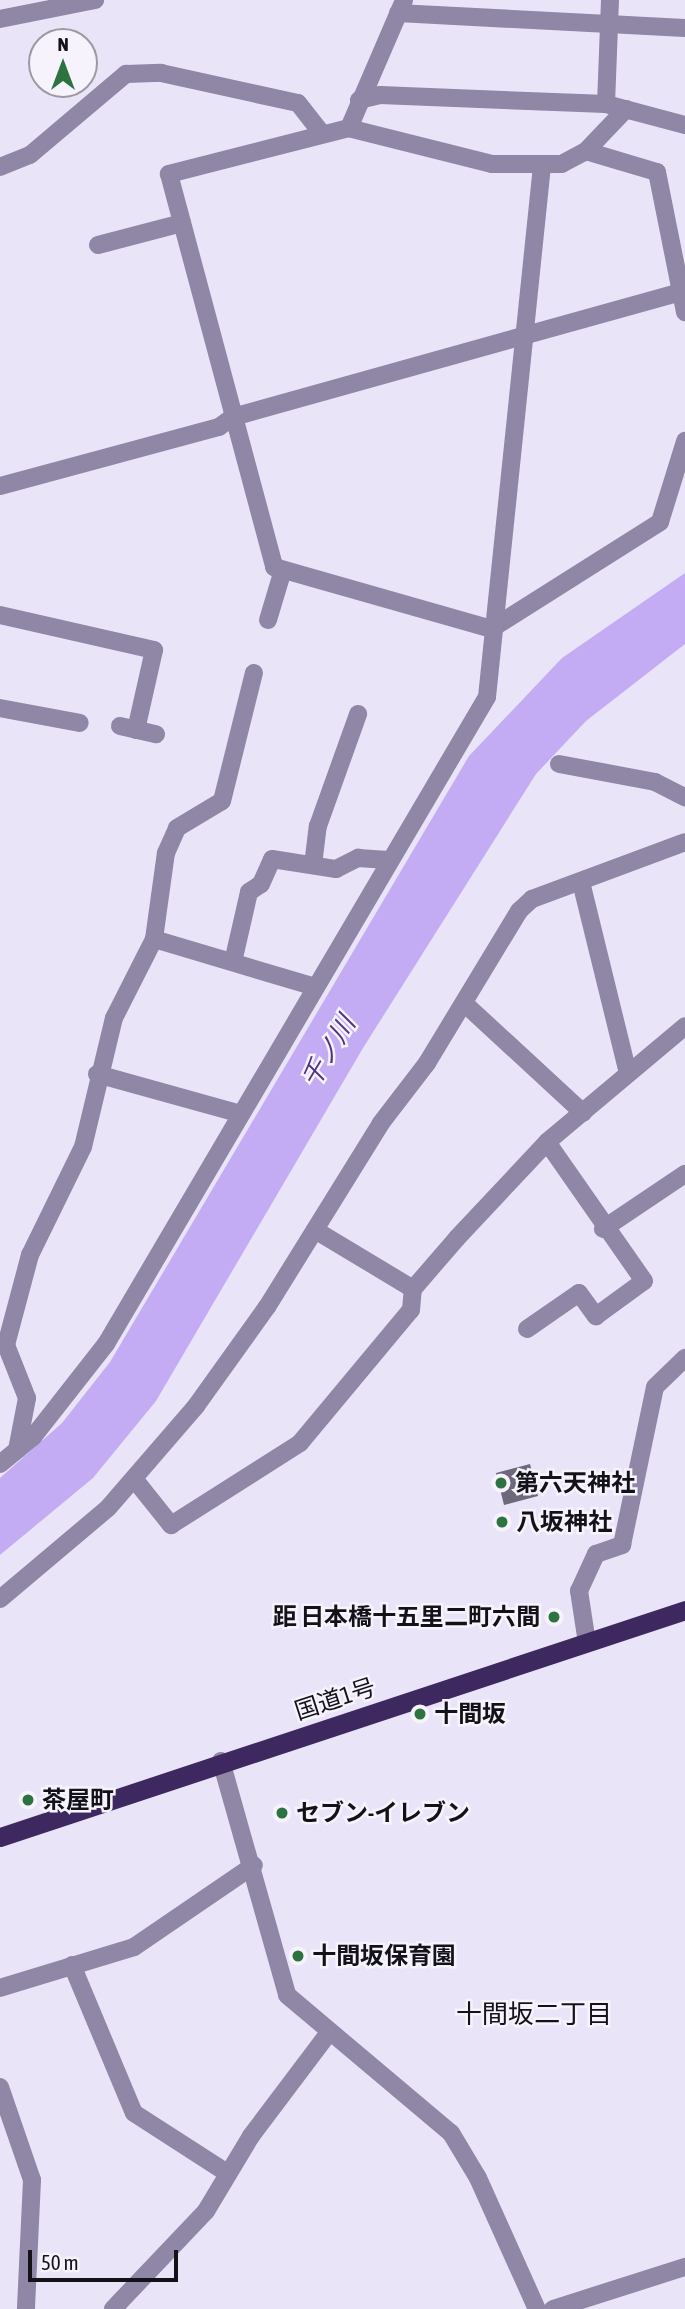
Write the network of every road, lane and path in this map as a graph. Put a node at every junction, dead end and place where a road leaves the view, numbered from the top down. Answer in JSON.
{"nodes":[{"id":1,"x":95,"y":0,"type":"edge"},
{"id":2,"x":610,"y":0,"type":"edge"},
{"id":3,"x":401,"y":7,"type":"edge"},
{"id":4,"x":0,"y":19,"type":"edge"},
{"id":5,"x":609,"y":24,"type":"junction"},
{"id":6,"x":685,"y":28,"type":"edge"},
{"id":7,"x":359,"y":100,"type":"junction"},
{"id":8,"x":606,"y":104,"type":"junction"},
{"id":9,"x":626,"y":108,"type":"junction"},
{"id":10,"x":685,"y":125,"type":"edge"},
{"id":11,"x":349,"y":128,"type":"junction"},
{"id":12,"x":321,"y":132,"type":"junction"},
{"id":13,"x":586,"y":151,"type":"junction"},
{"id":14,"x":542,"y":166,"type":"junction"},
{"id":15,"x":0,"y":167,"type":"edge"},
{"id":16,"x":182,"y":223,"type":"junction"},
{"id":17,"x":98,"y":245,"type":"dead end"},
{"id":18,"x":683,"y":292,"type":"edge"},
{"id":19,"x":685,"y":313,"type":"edge"},
{"id":20,"x":521,"y":337,"type":"junction"},
{"id":21,"x":233,"y":417,"type":"junction"},
{"id":22,"x":685,"y":441,"type":"edge"},
{"id":23,"x":0,"y":486,"type":"edge"},
{"id":24,"x":283,"y":570,"type":"junction"},
{"id":25,"x":0,"y":615,"type":"edge"},
{"id":26,"x":268,"y":620,"type":"dead end"},
{"id":27,"x":491,"y":629,"type":"junction"},
{"id":28,"x":254,"y":673,"type":"dead end"},
{"id":29,"x":0,"y":708,"type":"edge"},
{"id":30,"x":358,"y":714,"type":"dead end"},
{"id":31,"x":80,"y":723,"type":"dead end"},
{"id":32,"x":156,"y":734,"type":"dead end"},
{"id":33,"x":559,"y":764,"type":"dead end"},
{"id":34,"x":685,"y":797,"type":"edge"},
{"id":35,"x":685,"y":842,"type":"edge"},
{"id":36,"x":388,"y":860,"type":"junction"},
{"id":37,"x":313,"y":865,"type":"junction"},
{"id":38,"x":581,"y":882,"type":"junction"},
{"id":39,"x":154,"y":939,"type":"junction"},
{"id":40,"x":233,"y":962,"type":"junction"},
{"id":41,"x":316,"y":987,"type":"junction"},
{"id":42,"x":464,"y":1003,"type":"junction"},
{"id":43,"x":685,"y":1026,"type":"edge"},
{"id":44,"x":628,"y":1073,"type":"junction"},
{"id":45,"x":97,"y":1074,"type":"junction"},
{"id":46,"x":583,"y":1113,"type":"junction"},
{"id":47,"x":241,"y":1114,"type":"junction"},
{"id":48,"x":547,"y":1142,"type":"junction"},
{"id":49,"x":685,"y":1174,"type":"edge"},
{"id":50,"x":603,"y":1229,"type":"junction"},
{"id":51,"x":315,"y":1230,"type":"junction"},
{"id":52,"x":413,"y":1289,"type":"junction"},
{"id":53,"x":527,"y":1329,"type":"dead end"},
{"id":54,"x":685,"y":1358,"type":"edge"},
{"id":55,"x":16,"y":1450,"type":"junction"},
{"id":56,"x":0,"y":1464,"type":"edge"},
{"id":57,"x":135,"y":1480,"type":"junction"},
{"id":58,"x":0,"y":1599,"type":"edge"},
{"id":59,"x":685,"y":1609,"type":"edge"},
{"id":60,"x":587,"y":1643,"type":"junction"},
{"id":61,"x":221,"y":1761,"type":"junction"},
{"id":62,"x":0,"y":1837,"type":"edge"},
{"id":63,"x":254,"y":1866,"type":"junction"},
{"id":64,"x":72,"y":1965,"type":"junction"},
{"id":65,"x":0,"y":1988,"type":"edge"},
{"id":66,"x":328,"y":2034,"type":"junction"},
{"id":67,"x":0,"y":2087,"type":"edge"},
{"id":68,"x":227,"y":2173,"type":"junction"},
{"id":69,"x":685,"y":2267,"type":"edge"},
{"id":70,"x":26,"y":2309,"type":"edge"},
{"id":71,"x":113,"y":2309,"type":"edge"},
{"id":72,"x":537,"y":2309,"type":"edge"},
{"id":73,"x":554,"y":2309,"type":"edge"}],
"edges":[{"from":1,"to":4,"type":"street"},
{"from":2,"to":5,"type":"street"},
{"from":3,"to":5,"type":"street"},
{"from":3,"to":7,"type":"street"},
{"from":5,"to":6,"type":"street"},
{"from":5,"to":8,"type":"street"},
{"from":7,"to":8,"type":"street"},
{"from":7,"to":11,"type":"street"},
{"from":8,"to":9,"type":"street"},
{"from":9,"to":10,"type":"street"},
{"from":9,"to":13,"type":"street"},
{"from":11,"to":12,"type":"street"},
{"from":11,"to":14,"type":"street"},
{"from":12,"to":15,"type":"street"},
{"from":12,"to":16,"type":"street"},
{"from":13,"to":14,"type":"street"},
{"from":13,"to":18,"type":"street"},
{"from":14,"to":20,"type":"street"},
{"from":16,"to":17,"type":"street"},
{"from":16,"to":21,"type":"street"},
{"from":18,"to":19,"type":"street"},
{"from":18,"to":20,"type":"street"},
{"from":20,"to":21,"type":"street"},
{"from":20,"to":27,"type":"street"},
{"from":21,"to":23,"type":"street"},
{"from":21,"to":24,"type":"street"},
{"from":22,"to":27,"type":"street"},
{"from":24,"to":26,"type":"street"},
{"from":24,"to":27,"type":"street"},
{"from":25,"to":32,"type":"street"},
{"from":27,"to":36,"type":"street"},
{"from":28,"to":39,"type":"street"},
{"from":29,"to":31,"type":"street"},
{"from":30,"to":37,"type":"street"},
{"from":33,"to":34,"type":"street"},
{"from":35,"to":38,"type":"street"},
{"from":36,"to":37,"type":"street"},
{"from":36,"to":41,"type":"street"},
{"from":37,"to":40,"type":"street"},
{"from":38,"to":42,"type":"street"},
{"from":38,"to":44,"type":"street"},
{"from":39,"to":40,"type":"street"},
{"from":39,"to":45,"type":"street"},
{"from":40,"to":41,"type":"street"},
{"from":41,"to":47,"type":"street"},
{"from":42,"to":46,"type":"street"},
{"from":42,"to":51,"type":"street"},
{"from":43,"to":44,"type":"street"},
{"from":44,"to":46,"type":"street"},
{"from":45,"to":47,"type":"street"},
{"from":45,"to":55,"type":"street"},
{"from":46,"to":48,"type":"street"},
{"from":47,"to":55,"type":"street"},
{"from":48,"to":50,"type":"street"},
{"from":48,"to":52,"type":"street"},
{"from":49,"to":50,"type":"street"},
{"from":50,"to":53,"type":"street"},
{"from":51,"to":52,"type":"street"},
{"from":51,"to":57,"type":"street"},
{"from":52,"to":57,"type":"street"},
{"from":54,"to":60,"type":"street"},
{"from":55,"to":56,"type":"street"},
{"from":57,"to":58,"type":"street"},
{"from":59,"to":60,"type":"highway","name":"国道1号"},
{"from":60,"to":61,"type":"highway","name":"国道1号"},
{"from":61,"to":62,"type":"highway","name":"国道1号"},
{"from":61,"to":63,"type":"street"},
{"from":63,"to":64,"type":"street"},
{"from":63,"to":66,"type":"street"},
{"from":64,"to":65,"type":"street"},
{"from":64,"to":68,"type":"street"},
{"from":66,"to":68,"type":"street"},
{"from":66,"to":72,"type":"street"},
{"from":67,"to":70,"type":"street"},
{"from":68,"to":71,"type":"street"},
{"from":69,"to":73,"type":"street"}]}
